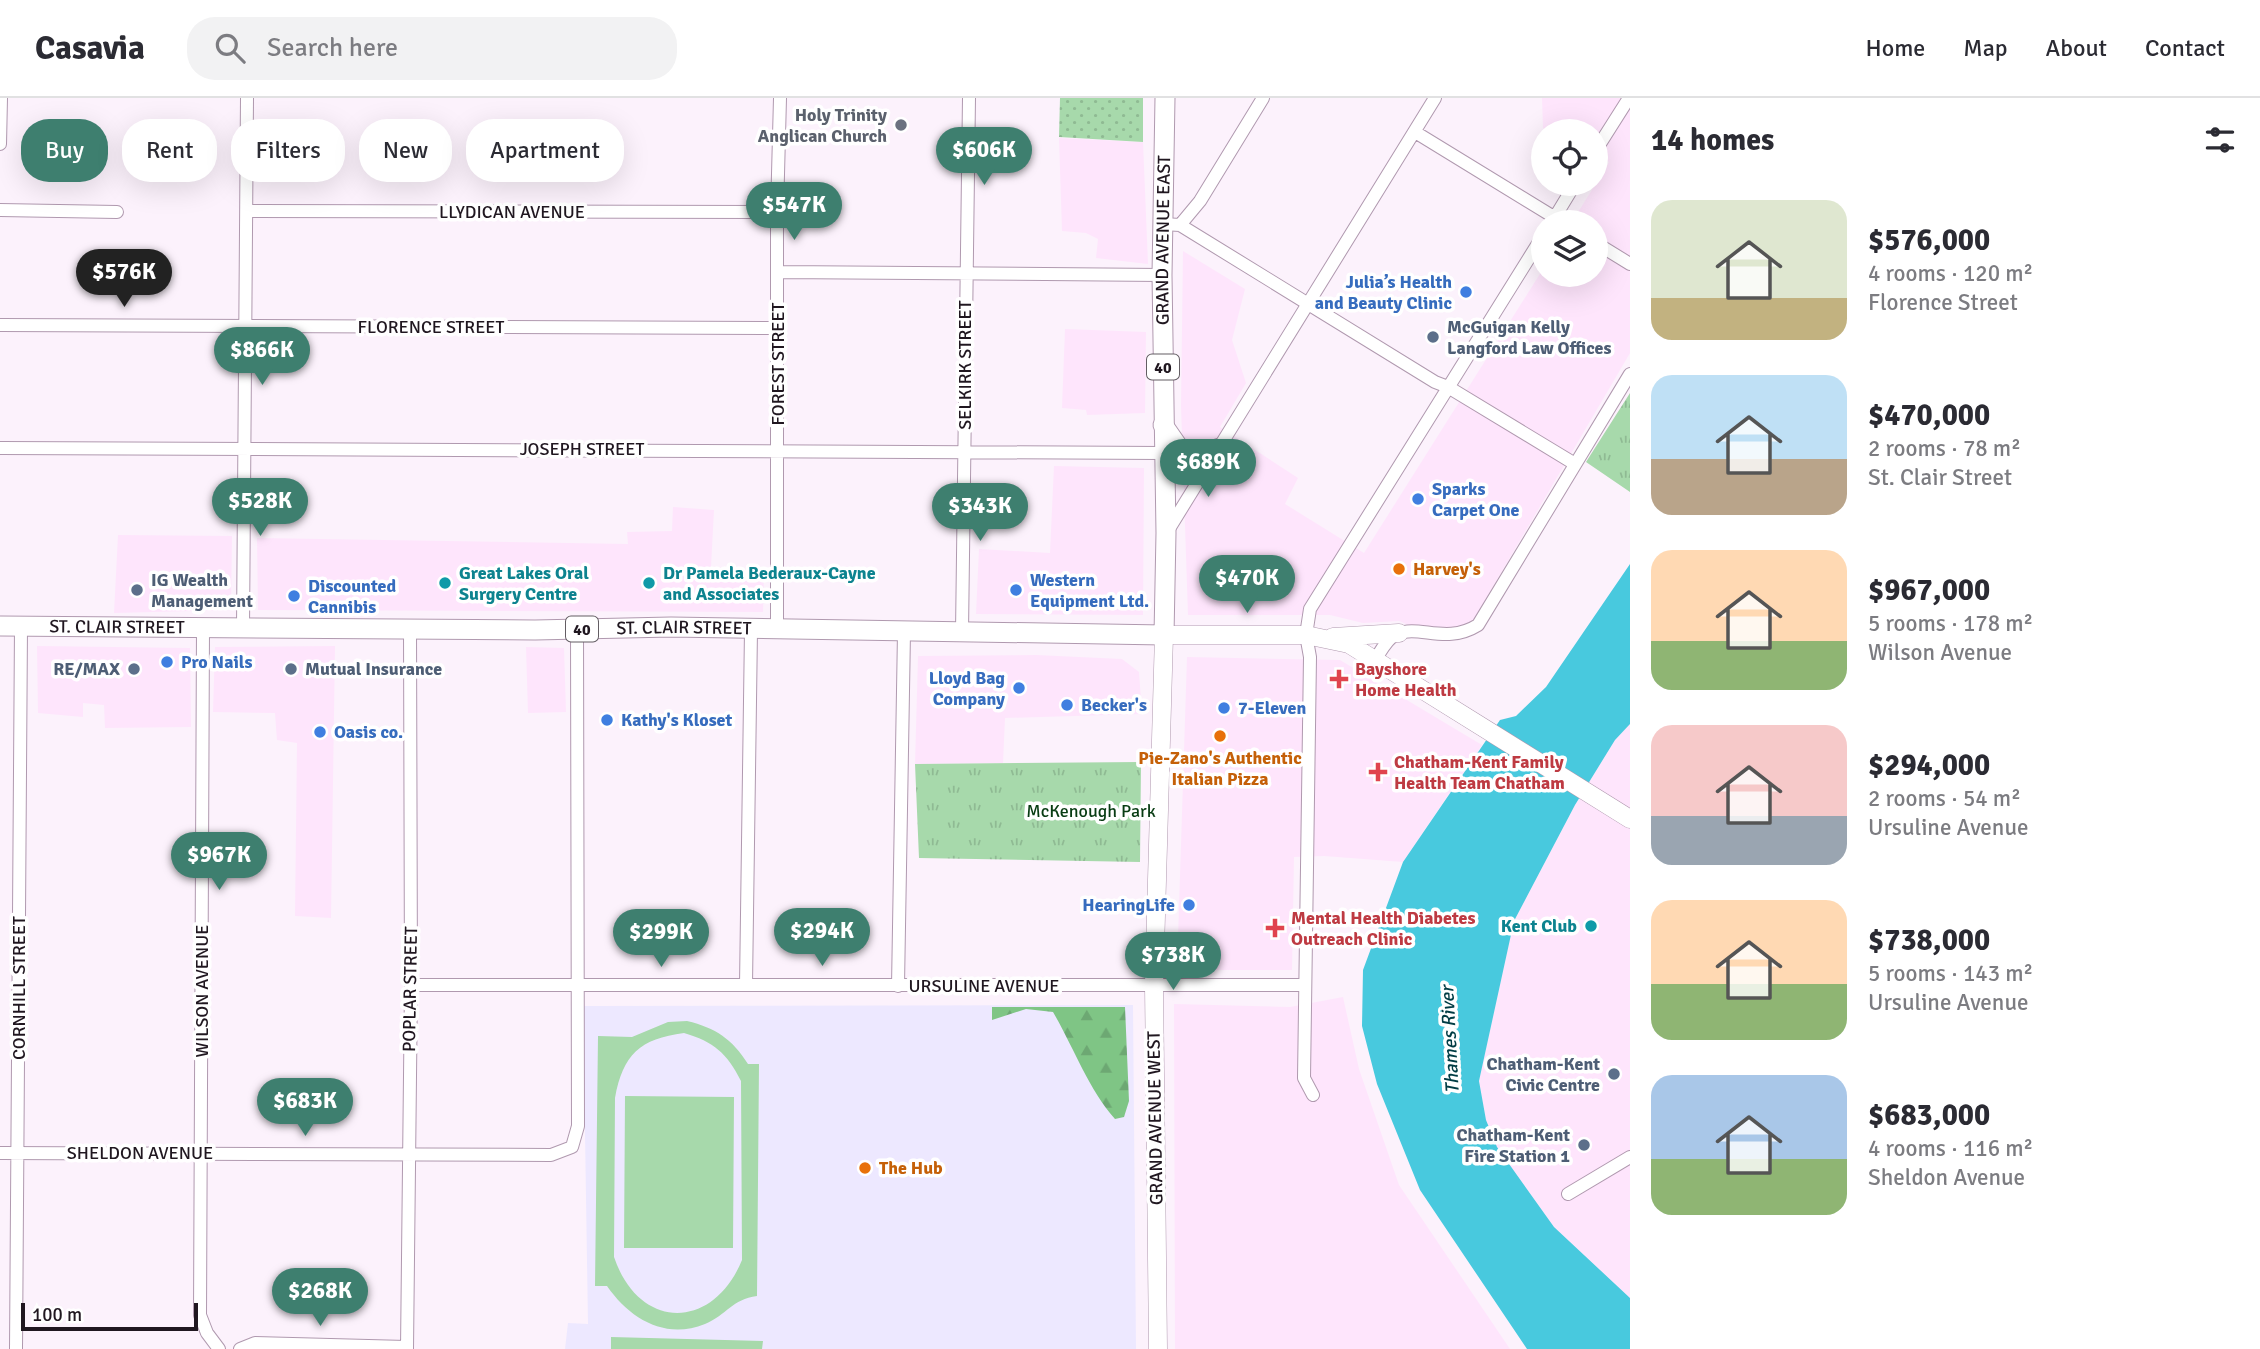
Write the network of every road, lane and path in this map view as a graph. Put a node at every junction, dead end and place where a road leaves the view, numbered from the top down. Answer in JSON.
{"nodes":[{"id":1,"x":1,"y":98,"type":"edge"},
{"id":2,"x":247,"y":98,"type":"edge"},
{"id":3,"x":780,"y":98,"type":"edge"},
{"id":4,"x":969,"y":98,"type":"edge"},
{"id":5,"x":1165,"y":98,"type":"edge"},
{"id":6,"x":1263,"y":98,"type":"edge"},
{"id":7,"x":1435,"y":98,"type":"edge"},
{"id":8,"x":1629,"y":98,"type":"edge"},
{"id":9,"x":1608,"y":131,"type":"edge"},
{"id":10,"x":1415,"y":132,"type":"junction"},
{"id":11,"x":0,"y":145,"type":"edge"},
{"id":12,"x":0,"y":209,"type":"edge"},
{"id":13,"x":1539,"y":210,"type":"edge"},
{"id":14,"x":248,"y":211,"type":"junction"},
{"id":15,"x":117,"y":212,"type":"dead end"},
{"id":16,"x":777,"y":212,"type":"junction"},
{"id":17,"x":1172,"y":224,"type":"junction"},
{"id":18,"x":1608,"y":250,"type":"edge"},
{"id":19,"x":1531,"y":255,"type":"edge"},
{"id":20,"x":1630,"y":264,"type":"edge"},
{"id":21,"x":779,"y":272,"type":"junction"},
{"id":22,"x":966,"y":275,"type":"junction"},
{"id":23,"x":1162,"y":275,"type":"junction"},
{"id":24,"x":1309,"y":305,"type":"junction"},
{"id":25,"x":0,"y":325,"type":"edge"},
{"id":26,"x":247,"y":327,"type":"junction"},
{"id":27,"x":777,"y":328,"type":"junction"},
{"id":28,"x":1630,"y":374,"type":"edge"},
{"id":29,"x":1448,"y":387,"type":"junction"},
{"id":30,"x":1163,"y":424,"type":"junction"},
{"id":31,"x":244,"y":447,"type":"junction"},
{"id":32,"x":0,"y":448,"type":"edge"},
{"id":33,"x":1220,"y":448,"type":"junction"},
{"id":34,"x":778,"y":450,"type":"junction"},
{"id":35,"x":965,"y":453,"type":"junction"},
{"id":36,"x":1163,"y":453,"type":"junction"},
{"id":37,"x":1575,"y":464,"type":"junction"},
{"id":38,"x":1166,"y":533,"type":"junction"},
{"id":39,"x":0,"y":626,"type":"edge"},
{"id":40,"x":21,"y":627,"type":"junction"},
{"id":41,"x":203,"y":629,"type":"junction"},
{"id":42,"x":243,"y":629,"type":"junction"},
{"id":43,"x":410,"y":629,"type":"junction"},
{"id":44,"x":577,"y":629,"type":"junction"},
{"id":45,"x":751,"y":630,"type":"junction"},
{"id":46,"x":777,"y":630,"type":"junction"},
{"id":47,"x":904,"y":632,"type":"junction"},
{"id":48,"x":962,"y":632,"type":"junction"},
{"id":49,"x":1399,"y":633,"type":"junction"},
{"id":50,"x":1164,"y":635,"type":"junction"},
{"id":51,"x":1306,"y":635,"type":"junction"},
{"id":52,"x":1326,"y":638,"type":"junction"},
{"id":53,"x":1375,"y":660,"type":"junction"},
{"id":54,"x":1630,"y":819,"type":"edge"},
{"id":55,"x":411,"y":985,"type":"junction"},
{"id":56,"x":746,"y":985,"type":"junction"},
{"id":57,"x":1154,"y":985,"type":"junction"},
{"id":58,"x":1305,"y":985,"type":"junction"},
{"id":59,"x":577,"y":986,"type":"junction"},
{"id":60,"x":898,"y":986,"type":"junction"},
{"id":61,"x":1313,"y":1095,"type":"dead end"},
{"id":62,"x":0,"y":1153,"type":"edge"},
{"id":63,"x":18,"y":1153,"type":"junction"},
{"id":64,"x":202,"y":1154,"type":"junction"},
{"id":65,"x":408,"y":1155,"type":"junction"},
{"id":66,"x":1630,"y":1157,"type":"edge"},
{"id":67,"x":1569,"y":1194,"type":"dead end"},
{"id":68,"x":407,"y":1348,"type":"edge"},
{"id":69,"x":16,"y":1349,"type":"edge"},
{"id":70,"x":219,"y":1349,"type":"edge"},
{"id":71,"x":240,"y":1349,"type":"edge"},
{"id":72,"x":1158,"y":1349,"type":"edge"}],
"edges":[{"from":1,"to":11,"type":"street"},
{"from":2,"to":14,"type":"street"},
{"from":3,"to":16,"type":"street","name":"FOREST STREET"},
{"from":4,"to":22,"type":"street","name":"SELKIRK STREET"},
{"from":5,"to":17,"type":"main road","name":"GRAND AVENUE EAST","number":"40"},
{"from":6,"to":17,"type":"street"},
{"from":7,"to":10,"type":"street"},
{"from":8,"to":9,"type":"street"},
{"from":10,"to":13,"type":"street"},
{"from":10,"to":24,"type":"street"},
{"from":12,"to":15,"type":"street"},
{"from":14,"to":16,"type":"street","name":"LLYDICAN AVENUE"},
{"from":14,"to":26,"type":"street"},
{"from":16,"to":21,"type":"street","name":"FOREST STREET"},
{"from":17,"to":23,"type":"main road","name":"GRAND AVENUE EAST","number":"40"},
{"from":17,"to":24,"type":"street"},
{"from":18,"to":20,"type":"street"},
{"from":19,"to":29,"type":"street"},
{"from":21,"to":22,"type":"street"},
{"from":21,"to":27,"type":"street","name":"FOREST STREET"},
{"from":22,"to":23,"type":"street"},
{"from":22,"to":35,"type":"street","name":"SELKIRK STREET"},
{"from":23,"to":30,"type":"main road","name":"GRAND AVENUE EAST","number":"40"},
{"from":24,"to":29,"type":"street"},
{"from":24,"to":33,"type":"street"},
{"from":25,"to":26,"type":"street","name":"FLORENCE STREET"},
{"from":26,"to":27,"type":"street","name":"FLORENCE STREET"},
{"from":26,"to":31,"type":"street"},
{"from":27,"to":34,"type":"street","name":"FOREST STREET"},
{"from":28,"to":37,"type":"street"},
{"from":29,"to":37,"type":"street"},
{"from":29,"to":51,"type":"street"},
{"from":30,"to":33,"type":"main road"},
{"from":30,"to":36,"type":"main road","name":"GRAND AVENUE EAST","number":"40"},
{"from":31,"to":32,"type":"street","name":"JOSEPH STREET"},
{"from":31,"to":34,"type":"street","name":"JOSEPH STREET"},
{"from":31,"to":42,"type":"street"},
{"from":33,"to":38,"type":"street"},
{"from":34,"to":35,"type":"street","name":"JOSEPH STREET"},
{"from":34,"to":46,"type":"street","name":"FOREST STREET"},
{"from":35,"to":36,"type":"street","name":"JOSEPH STREET"},
{"from":35,"to":48,"type":"street","name":"SELKIRK STREET"},
{"from":36,"to":38,"type":"main road","name":"GRAND AVENUE EAST","number":"40"},
{"from":37,"to":49,"type":"street"},
{"from":38,"to":50,"type":"main road","name":"GRAND AVENUE EAST","number":"40"},
{"from":39,"to":40,"type":"main road","name":"ST. CLAIR STREET","number":"40"},
{"from":40,"to":41,"type":"main road","name":"ST. CLAIR STREET","number":"40"},
{"from":40,"to":63,"type":"street","name":"CORNHILL STREET"},
{"from":41,"to":42,"type":"main road","name":"ST. CLAIR STREET","number":"40"},
{"from":41,"to":64,"type":"street","name":"WILSON AVENUE"},
{"from":42,"to":43,"type":"main road","name":"ST. CLAIR STREET","number":"40"},
{"from":43,"to":44,"type":"main road","name":"ST. CLAIR STREET","number":"40"},
{"from":43,"to":55,"type":"street","name":"POPLAR STREET"},
{"from":44,"to":45,"type":"main road","name":"ST. CLAIR STREET","number":"40"},
{"from":44,"to":59,"type":"street"},
{"from":45,"to":46,"type":"main road","name":"ST. CLAIR STREET","number":"40"},
{"from":45,"to":56,"type":"street"},
{"from":46,"to":47,"type":"main road","name":"ST. CLAIR STREET","number":"40"},
{"from":47,"to":48,"type":"main road","name":"ST. CLAIR STREET","number":"40"},
{"from":47,"to":60,"type":"street"},
{"from":48,"to":50,"type":"main road","name":"ST. CLAIR STREET","number":"40"},
{"from":49,"to":52,"type":"main road"},
{"from":49,"to":53,"type":"street"},
{"from":50,"to":51,"type":"main road","name":"ST. CLAIR STREET"},
{"from":50,"to":57,"type":"main road","name":"GRAND AVENUE WEST"},
{"from":51,"to":52,"type":"main road","name":"ST. CLAIR STREET"},
{"from":51,"to":58,"type":"street"},
{"from":52,"to":53,"type":"main road"},
{"from":53,"to":54,"type":"main road"},
{"from":55,"to":59,"type":"street","name":"URSULINE AVENUE"},
{"from":55,"to":65,"type":"street","name":"POPLAR STREET"},
{"from":56,"to":59,"type":"street","name":"URSULINE AVENUE"},
{"from":56,"to":60,"type":"street","name":"URSULINE AVENUE"},
{"from":57,"to":58,"type":"street","name":"URSULINE AVENUE"},
{"from":57,"to":60,"type":"street","name":"URSULINE AVENUE"},
{"from":57,"to":72,"type":"main road","name":"GRAND AVENUE WEST"},
{"from":58,"to":61,"type":"street"},
{"from":59,"to":65,"type":"street","name":"SHELDON AVENUE"},
{"from":62,"to":63,"type":"street","name":"SHELDON AVENUE"},
{"from":63,"to":64,"type":"street","name":"SHELDON AVENUE"},
{"from":63,"to":69,"type":"street","name":"CORNHILL STREET"},
{"from":64,"to":65,"type":"street","name":"SHELDON AVENUE"},
{"from":64,"to":70,"type":"street","name":"WILSON AVENUE"},
{"from":65,"to":68,"type":"street","name":"POPLAR STREET"},
{"from":66,"to":67,"type":"street"},
{"from":68,"to":71,"type":"street"}]}
